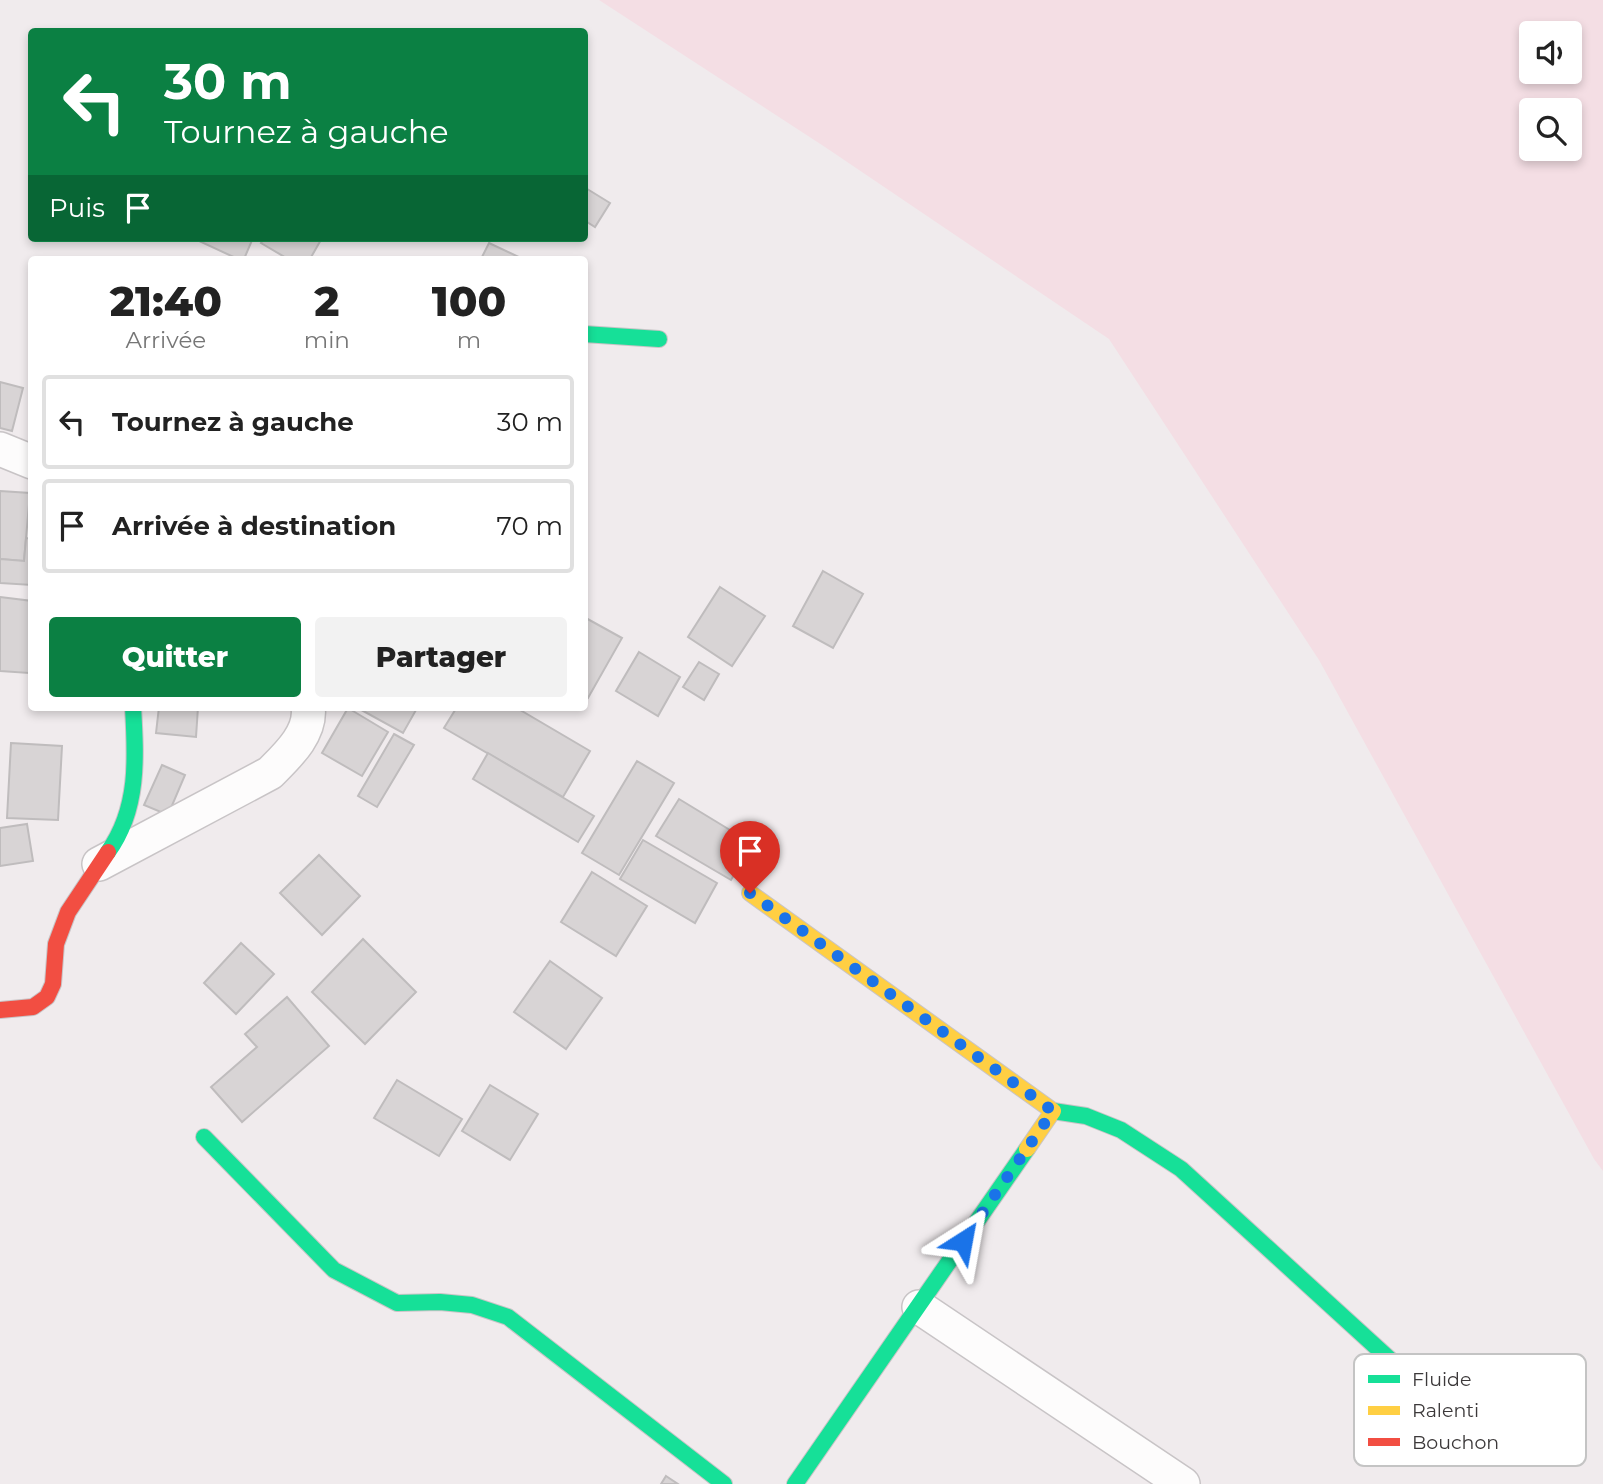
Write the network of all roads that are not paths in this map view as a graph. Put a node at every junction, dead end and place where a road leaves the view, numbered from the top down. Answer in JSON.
{"nodes":[{"id":1,"x":588,"y":334,"type":"edge"},
{"id":2,"x":659,"y":339,"type":"dead end"},
{"id":3,"x":0,"y":449,"type":"edge"},
{"id":4,"x":28,"y":460,"type":"edge"},
{"id":5,"x":134,"y":711,"type":"edge"},
{"id":6,"x":309,"y":711,"type":"edge"},
{"id":7,"x":99,"y":864,"type":"junction"},
{"id":8,"x":750,"y":893,"type":"dead end"},
{"id":9,"x":0,"y":1010,"type":"edge"},
{"id":10,"x":1053,"y":1111,"type":"junction"},
{"id":11,"x":204,"y":1137,"type":"dead end"},
{"id":12,"x":919,"y":1307,"type":"junction"},
{"id":13,"x":1384,"y":1354,"type":"edge"},
{"id":14,"x":724,"y":1484,"type":"edge"},
{"id":15,"x":796,"y":1484,"type":"edge"},
{"id":16,"x":1183,"y":1484,"type":"edge"}],
"edges":[{"from":1,"to":2,"type":"street"},
{"from":3,"to":4,"type":"street"},
{"from":5,"to":7,"type":"street"},
{"from":6,"to":7,"type":"street"},
{"from":7,"to":9,"type":"street"},
{"from":8,"to":10,"type":"street"},
{"from":10,"to":12,"type":"street"},
{"from":10,"to":13,"type":"street"},
{"from":11,"to":14,"type":"street"},
{"from":12,"to":15,"type":"street"},
{"from":12,"to":16,"type":"street"}]}
